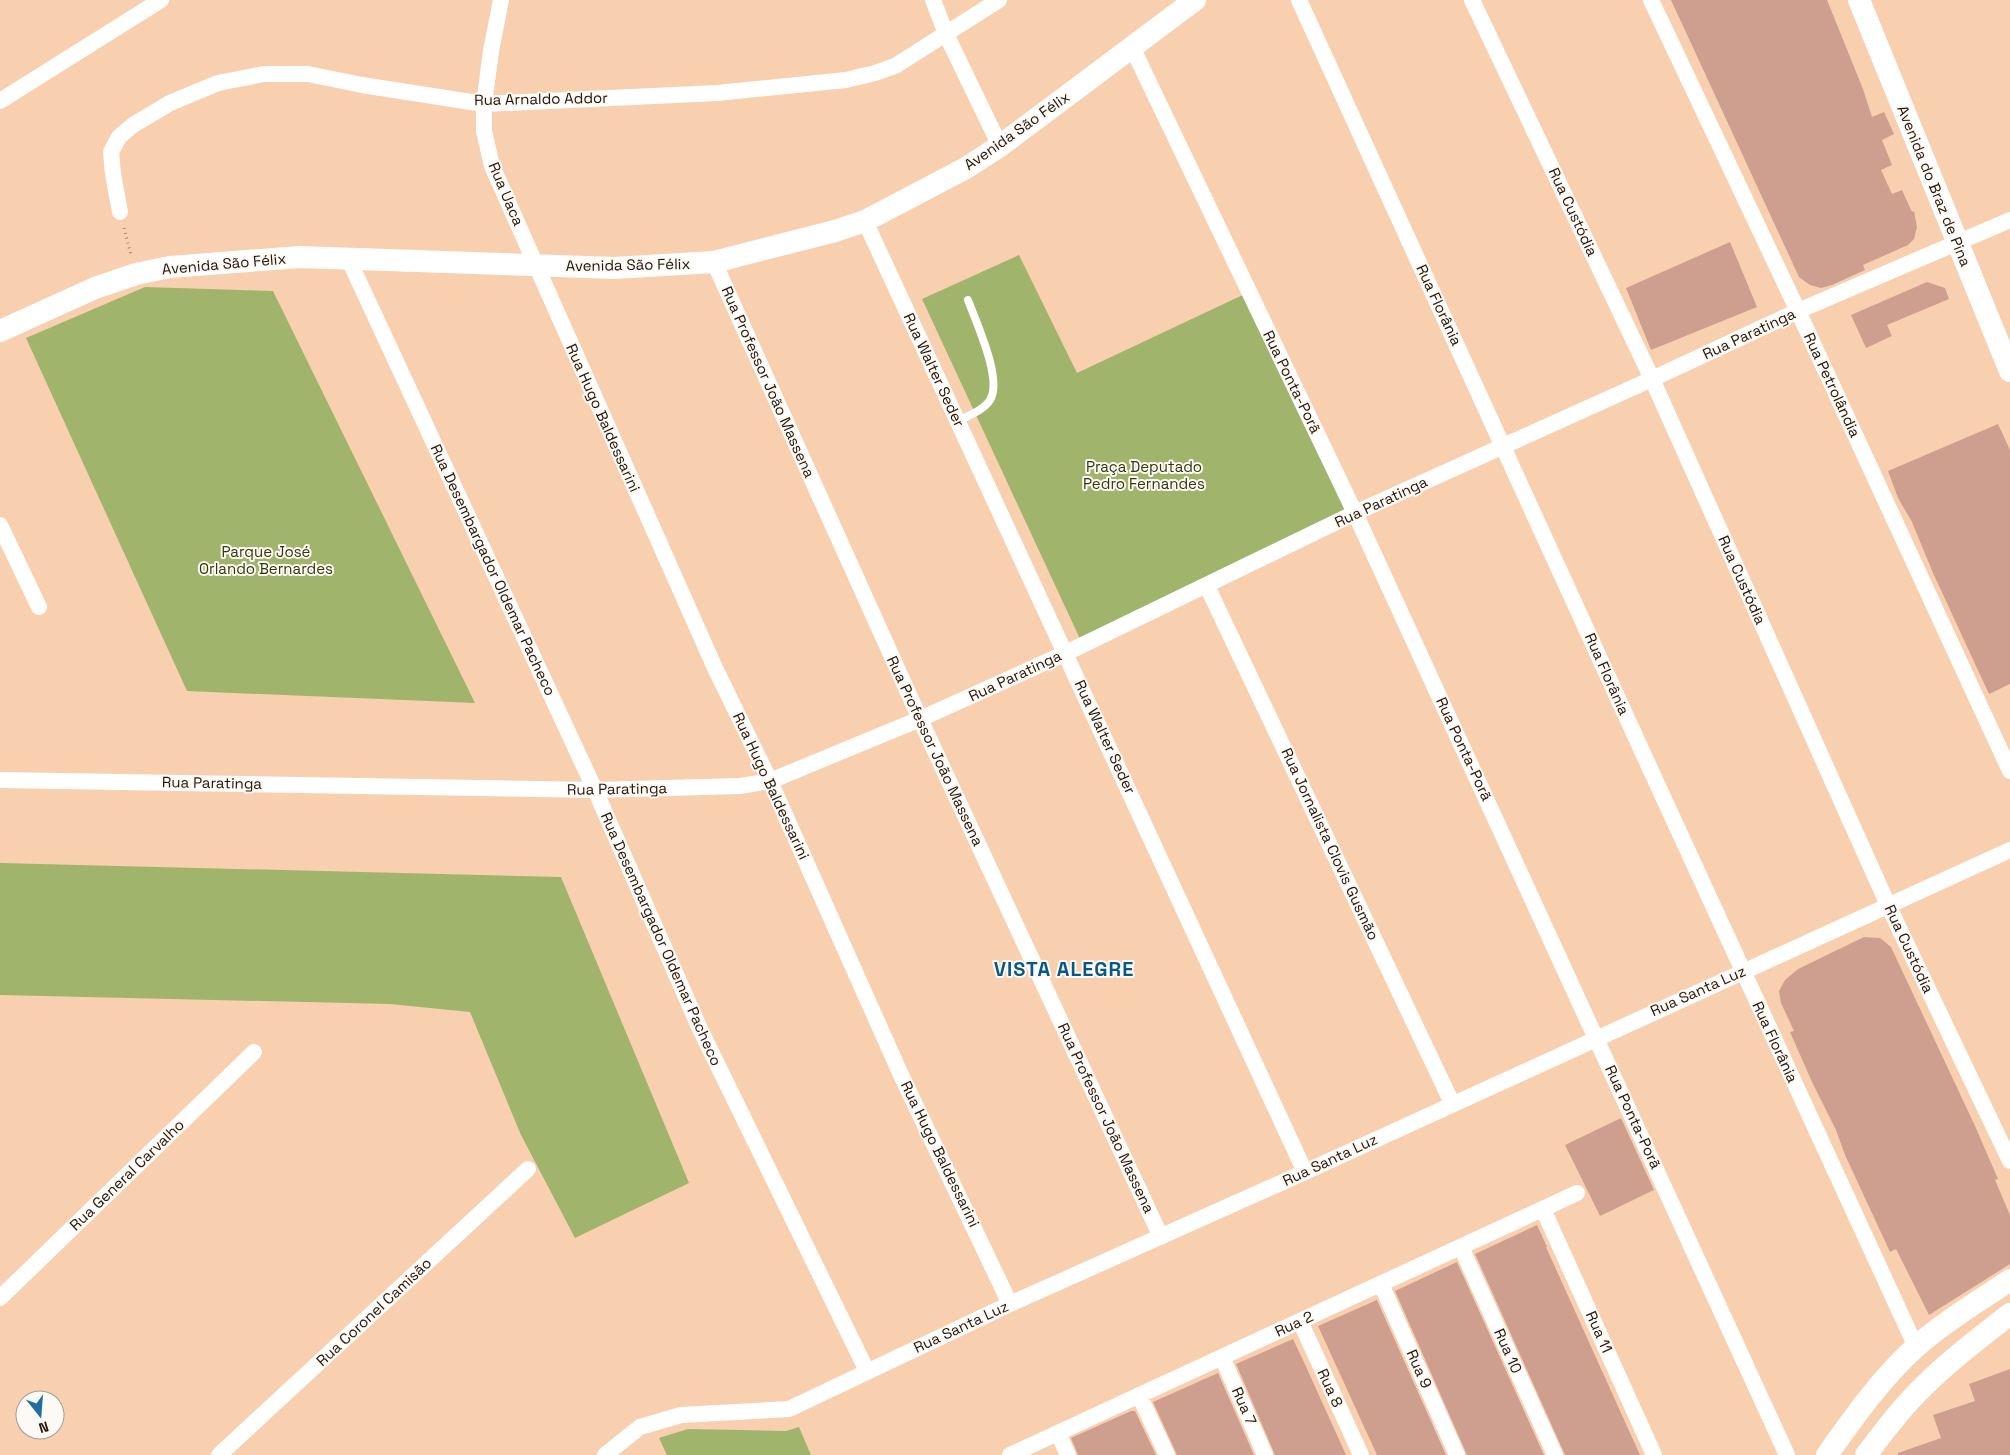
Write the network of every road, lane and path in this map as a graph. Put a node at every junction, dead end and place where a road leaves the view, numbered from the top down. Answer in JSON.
{"nodes":[{"id":1,"x":161,"y":0,"type":"edge"},
{"id":2,"x":501,"y":0,"type":"edge"},
{"id":3,"x":933,"y":0,"type":"edge"},
{"id":4,"x":999,"y":0,"type":"edge"},
{"id":5,"x":1195,"y":0,"type":"edge"},
{"id":6,"x":1299,"y":0,"type":"edge"},
{"id":7,"x":1472,"y":0,"type":"edge"},
{"id":8,"x":1651,"y":0,"type":"edge"},
{"id":9,"x":1859,"y":0,"type":"edge"},
{"id":10,"x":946,"y":34,"type":"junction"},
{"id":11,"x":1132,"y":47,"type":"junction"},
{"id":12,"x":0,"y":101,"type":"edge"},
{"id":13,"x":484,"y":104,"type":"junction"},
{"id":14,"x":1000,"y":146,"type":"junction"},
{"id":15,"x":120,"y":212,"type":"joint"},
{"id":16,"x":2010,"y":220,"type":"edge"},
{"id":17,"x":865,"y":221,"type":"junction"},
{"id":18,"x":1957,"y":243,"type":"junction"},
{"id":19,"x":348,"y":258,"type":"junction"},
{"id":20,"x":714,"y":262,"type":"junction"},
{"id":21,"x":537,"y":266,"type":"junction"},
{"id":22,"x":136,"y":274,"type":"junction"},
{"id":23,"x":968,"y":300,"type":"dead end"},
{"id":24,"x":1798,"y":311,"type":"junction"},
{"id":25,"x":0,"y":330,"type":"edge"},
{"id":26,"x":2010,"y":370,"type":"edge"},
{"id":27,"x":1652,"y":380,"type":"junction"},
{"id":28,"x":958,"y":421,"type":"junction"},
{"id":29,"x":1504,"y":447,"type":"junction"},
{"id":30,"x":1355,"y":513,"type":"junction"},
{"id":31,"x":0,"y":525,"type":"edge"},
{"id":32,"x":1207,"y":586,"type":"junction"},
{"id":33,"x":39,"y":608,"type":"dead end"},
{"id":34,"x":1066,"y":653,"type":"junction"},
{"id":35,"x":920,"y":720,"type":"junction"},
{"id":36,"x":2010,"y":771,"type":"edge"},
{"id":37,"x":0,"y":780,"type":"edge"},
{"id":38,"x":770,"y":781,"type":"junction"},
{"id":39,"x":595,"y":790,"type":"junction"},
{"id":40,"x":2010,"y":850,"type":"edge"},
{"id":41,"x":1888,"y":906,"type":"junction"},
{"id":42,"x":1742,"y":971,"type":"junction"},
{"id":43,"x":1597,"y":1037,"type":"junction"},
{"id":44,"x":254,"y":1052,"type":"dead end"},
{"id":45,"x":1452,"y":1103,"type":"junction"},
{"id":46,"x":2010,"y":1161,"type":"edge"},
{"id":47,"x":528,"y":1169,"type":"dead end"},
{"id":48,"x":1305,"y":1172,"type":"junction"},
{"id":49,"x":1577,"y":1193,"type":"dead end"},
{"id":50,"x":1543,"y":1209,"type":"junction"},
{"id":51,"x":1161,"y":1237,"type":"junction"},
{"id":52,"x":1461,"y":1247,"type":"junction"},
{"id":53,"x":2010,"y":1280,"type":"edge"},
{"id":54,"x":1381,"y":1284,"type":"junction"},
{"id":55,"x":0,"y":1298,"type":"edge"},
{"id":56,"x":1010,"y":1304,"type":"junction"},
{"id":57,"x":2010,"y":1314,"type":"edge"},
{"id":58,"x":1300,"y":1321,"type":"junction"},
{"id":59,"x":1916,"y":1347,"type":"junction"},
{"id":60,"x":1222,"y":1357,"type":"junction"},
{"id":61,"x":867,"y":1371,"type":"junction"},
{"id":62,"x":1139,"y":1395,"type":"junction"},
{"id":63,"x":1058,"y":1433,"type":"junction"},
{"id":64,"x":219,"y":1455,"type":"edge"},
{"id":65,"x":604,"y":1455,"type":"edge"},
{"id":66,"x":1010,"y":1455,"type":"edge"},
{"id":67,"x":1068,"y":1455,"type":"edge"},
{"id":68,"x":1168,"y":1455,"type":"edge"},
{"id":69,"x":1265,"y":1455,"type":"edge"},
{"id":70,"x":1361,"y":1455,"type":"edge"},
{"id":71,"x":1457,"y":1455,"type":"edge"},
{"id":72,"x":1555,"y":1455,"type":"edge"},
{"id":73,"x":1654,"y":1455,"type":"edge"},
{"id":74,"x":1787,"y":1455,"type":"edge"},
{"id":75,"x":1827,"y":1455,"type":"edge"},
{"id":76,"x":1866,"y":1455,"type":"edge"}],
"edges":[{"from":1,"to":12,"type":"street"},
{"from":2,"to":13,"type":"street","name":"Rua Uaca"},
{"from":3,"to":10,"type":"street"},
{"from":4,"to":10,"type":"street","name":"Rua Arnaldo Addor"},
{"from":5,"to":11,"type":"street","name":"Avenida São Félix"},
{"from":6,"to":29,"type":"street","name":"Rua Florânia"},
{"from":7,"to":27,"type":"street","name":"Rua Custódia"},
{"from":8,"to":24,"type":"street","name":"Rua Petrolândia"},
{"from":9,"to":18,"type":"street","name":"Avenida do Braz de Pina"},
{"from":10,"to":13,"type":"street","name":"Rua Arnaldo Addor"},
{"from":10,"to":14,"type":"street"},
{"from":11,"to":14,"type":"street","name":"Avenida São Félix"},
{"from":11,"to":30,"type":"street","name":"Rua Ponta-Porã"},
{"from":13,"to":15,"type":"street","name":"Rua Arnaldo Addor"},
{"from":13,"to":21,"type":"street","name":"Rua Uaca"},
{"from":14,"to":17,"type":"street","name":"Avenida São Félix"},
{"from":15,"to":22,"type":"path"},
{"from":16,"to":18,"type":"street","name":"Rua Paratinga"},
{"from":17,"to":20,"type":"street","name":"Avenida São Félix"},
{"from":17,"to":28,"type":"street","name":"Rua Walter Seder"},
{"from":18,"to":24,"type":"street","name":"Rua Paratinga"},
{"from":18,"to":26,"type":"street","name":"Avenida do Braz de Pina"},
{"from":19,"to":21,"type":"street","name":"Avenida São Félix"},
{"from":19,"to":22,"type":"street","name":"Avenida São Félix"},
{"from":19,"to":39,"type":"street","name":"Rua Desembargador Oldemar Pacheco"},
{"from":20,"to":21,"type":"street","name":"Avenida São Félix"},
{"from":20,"to":35,"type":"street","name":"Rua Professor João Massena"},
{"from":21,"to":38,"type":"street","name":"Rua Hugo Baldessarini"},
{"from":22,"to":25,"type":"street","name":"Avenida São Félix"},
{"from":23,"to":28,"type":"lane"},
{"from":24,"to":27,"type":"street","name":"Rua Paratinga"},
{"from":24,"to":36,"type":"street","name":"Rua Petrolândia"},
{"from":27,"to":29,"type":"street","name":"Rua Paratinga"},
{"from":27,"to":41,"type":"street","name":"Rua Custódia"},
{"from":28,"to":34,"type":"street","name":"Rua Walter Seder"},
{"from":29,"to":30,"type":"street","name":"Rua Paratinga"},
{"from":29,"to":42,"type":"street","name":"Rua Florânia"},
{"from":30,"to":32,"type":"street","name":"Rua Paratinga"},
{"from":30,"to":43,"type":"street","name":"Rua Ponta-Porã"},
{"from":31,"to":33,"type":"street"},
{"from":32,"to":34,"type":"street","name":"Rua Paratinga"},
{"from":32,"to":45,"type":"street","name":"Rua Jornalista Clovis Gusmão"},
{"from":34,"to":35,"type":"street","name":"Rua Paratinga"},
{"from":34,"to":48,"type":"street","name":"Rua Walter Seder"},
{"from":35,"to":38,"type":"street","name":"Rua Paratinga"},
{"from":35,"to":51,"type":"street","name":"Rua Professor João Massena"},
{"from":37,"to":39,"type":"street","name":"Rua Paratinga"},
{"from":38,"to":39,"type":"street","name":"Rua Paratinga"},
{"from":38,"to":56,"type":"street","name":"Rua Hugo Baldessarini"},
{"from":39,"to":61,"type":"street","name":"Rua Desembargador Oldemar Pacheco"},
{"from":40,"to":41,"type":"street","name":"Rua Santa Luz"},
{"from":41,"to":42,"type":"street","name":"Rua Santa Luz"},
{"from":41,"to":46,"type":"street","name":"Rua Custódia"},
{"from":42,"to":43,"type":"street","name":"Rua Santa Luz"},
{"from":42,"to":59,"type":"street","name":"Rua Florânia"},
{"from":43,"to":45,"type":"street","name":"Rua Santa Luz"},
{"from":43,"to":74,"type":"street","name":"Rua Ponta-Porã"},
{"from":44,"to":55,"type":"street","name":"Rua General Carvalho"},
{"from":45,"to":48,"type":"street","name":"Rua Santa Luz"},
{"from":47,"to":64,"type":"street","name":"Rua Coronel Camisão"},
{"from":48,"to":51,"type":"street","name":"Rua Santa Luz"},
{"from":49,"to":50,"type":"street","name":"Rua 2"},
{"from":50,"to":52,"type":"street","name":"Rua 2"},
{"from":50,"to":73,"type":"street","name":"Rua 11"},
{"from":51,"to":56,"type":"street","name":"Rua Santa Luz"},
{"from":52,"to":54,"type":"street","name":"Rua 2"},
{"from":52,"to":72,"type":"street","name":"Rua 10"},
{"from":53,"to":59,"type":"street"},
{"from":54,"to":58,"type":"street","name":"Rua 2"},
{"from":54,"to":71,"type":"street","name":"Rua 9"},
{"from":56,"to":61,"type":"street","name":"Rua Santa Luz"},
{"from":57,"to":76,"type":"street"},
{"from":58,"to":60,"type":"street","name":"Rua 2"},
{"from":58,"to":70,"type":"street","name":"Rua 8"},
{"from":59,"to":75,"type":"street"},
{"from":60,"to":62,"type":"street","name":"Rua 2"},
{"from":60,"to":69,"type":"street","name":"Rua 7"},
{"from":61,"to":65,"type":"street","name":"Rua Santa Luz"},
{"from":62,"to":63,"type":"street","name":"Rua 2"},
{"from":62,"to":68,"type":"street"},
{"from":63,"to":66,"type":"street","name":"Rua 2"},
{"from":63,"to":67,"type":"street"}]}
